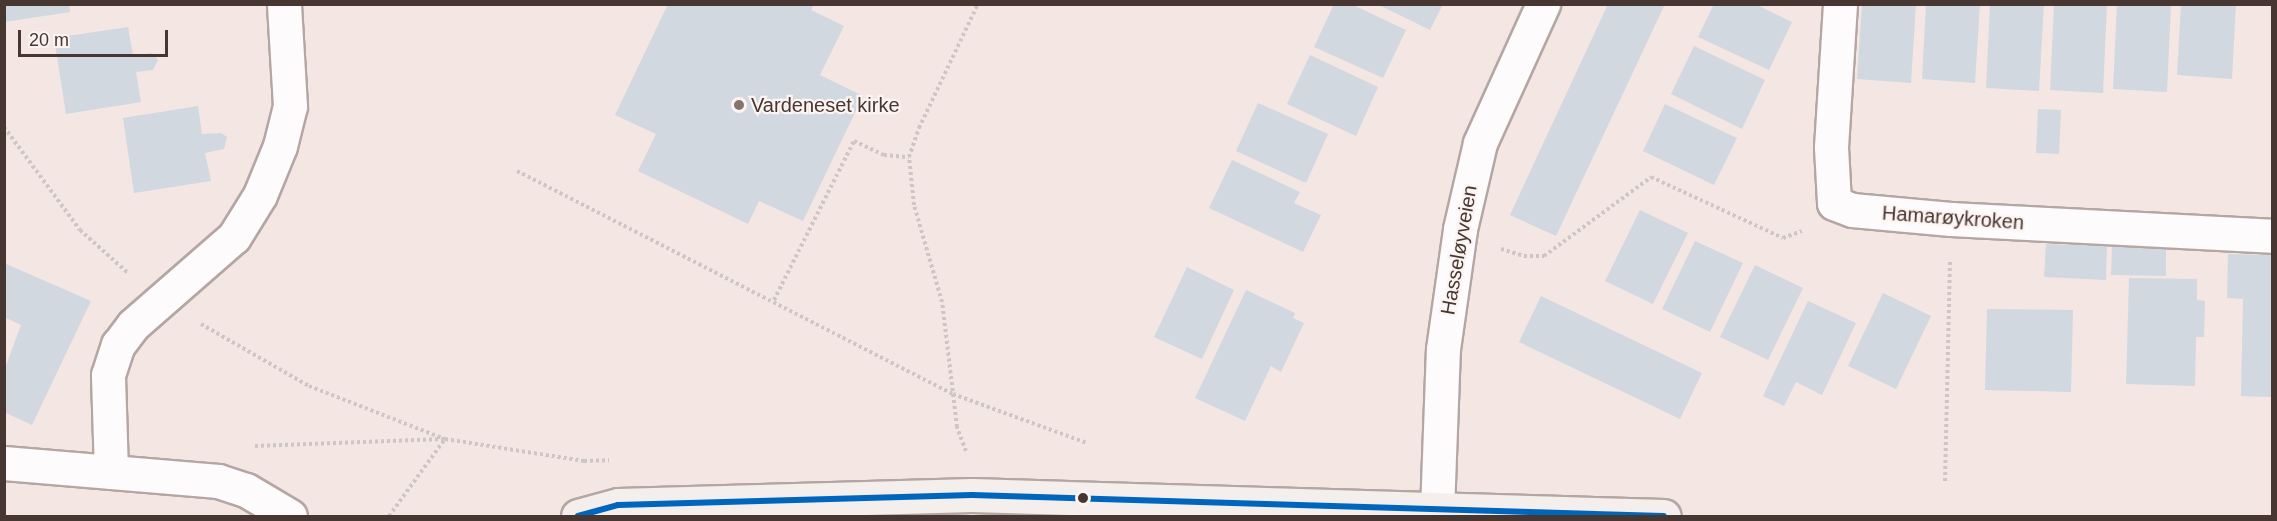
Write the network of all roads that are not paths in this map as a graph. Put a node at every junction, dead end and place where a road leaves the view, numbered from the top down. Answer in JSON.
{"nodes":[{"id":1,"x":284,"y":4,"type":"edge"},
{"id":2,"x":1543,"y":4,"type":"edge"},
{"id":3,"x":1840,"y":4,"type":"edge"},
{"id":4,"x":2272,"y":236,"type":"edge"},
{"id":5,"x":4,"y":463,"type":"edge"},
{"id":6,"x":111,"y":472,"type":"junction"},
{"id":7,"x":1437,"y":511,"type":"junction"},
{"id":8,"x":290,"y":516,"type":"edge"},
{"id":9,"x":579,"y":516,"type":"edge"},
{"id":10,"x":1664,"y":516,"type":"edge"}],
"edges":[{"from":1,"to":6,"type":"street"},
{"from":2,"to":7,"type":"street","name":"Hasseløyveien"},
{"from":3,"to":4,"type":"street","name":"Hamarøykroken"},
{"from":5,"to":6,"type":"street"},
{"from":6,"to":8,"type":"street"},
{"from":7,"to":9,"type":"main road"},
{"from":7,"to":10,"type":"main road"}]}
